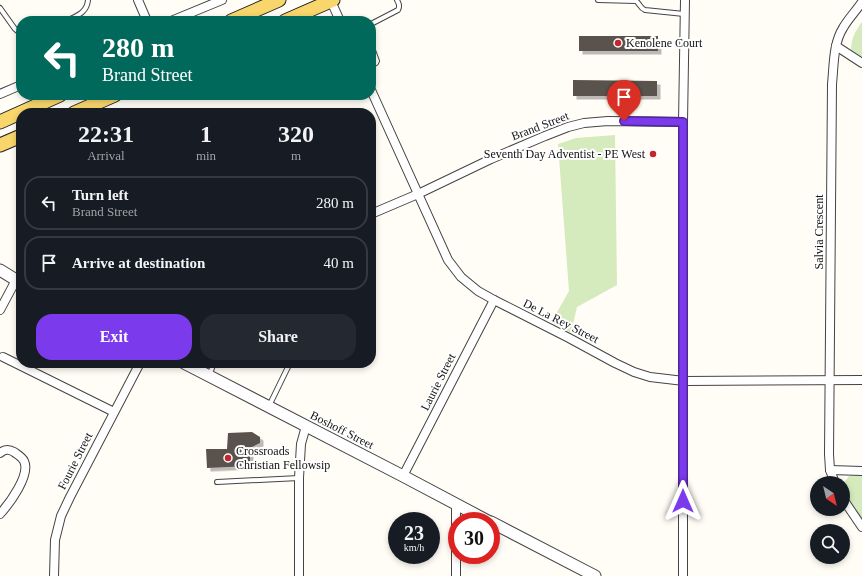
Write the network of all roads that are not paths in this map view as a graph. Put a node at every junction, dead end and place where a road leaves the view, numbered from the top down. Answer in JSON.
{"nodes":[{"id":1,"x":88,"y":0,"type":"edge"},
{"id":2,"x":138,"y":0,"type":"edge"},
{"id":3,"x":222,"y":0,"type":"edge"},
{"id":4,"x":279,"y":0,"type":"edge"},
{"id":5,"x":332,"y":0,"type":"edge"},
{"id":6,"x":397,"y":0,"type":"edge"},
{"id":7,"x":598,"y":0,"type":"edge"},
{"id":8,"x":685,"y":0,"type":"edge"},
{"id":9,"x":862,"y":2,"type":"edge"},
{"id":10,"x":0,"y":8,"type":"edge"},
{"id":11,"x":685,"y":14,"type":"junction"},
{"id":12,"x":77,"y":16,"type":"edge"},
{"id":13,"x":145,"y":16,"type":"edge"},
{"id":14,"x":183,"y":16,"type":"edge"},
{"id":15,"x":242,"y":16,"type":"edge"},
{"id":16,"x":296,"y":16,"type":"edge"},
{"id":17,"x":338,"y":16,"type":"edge"},
{"id":18,"x":376,"y":21,"type":"edge"},
{"id":19,"x":16,"y":31,"type":"edge"},
{"id":20,"x":836,"y":46,"type":"junction"},
{"id":21,"x":862,"y":63,"type":"edge"},
{"id":22,"x":16,"y":87,"type":"edge"},
{"id":23,"x":0,"y":94,"type":"edge"},
{"id":24,"x":49,"y":100,"type":"edge"},
{"id":25,"x":104,"y":100,"type":"edge"},
{"id":26,"x":376,"y":100,"type":"edge"},
{"id":27,"x":31,"y":108,"type":"edge"},
{"id":28,"x":85,"y":108,"type":"edge"},
{"id":29,"x":16,"y":115,"type":"edge"},
{"id":30,"x":0,"y":122,"type":"edge"},
{"id":31,"x":683,"y":122,"type":"junction"},
{"id":32,"x":16,"y":138,"type":"edge"},
{"id":33,"x":0,"y":146,"type":"edge"},
{"id":34,"x":418,"y":194,"type":"junction"},
{"id":35,"x":376,"y":212,"type":"edge"},
{"id":36,"x":0,"y":270,"type":"edge"},
{"id":37,"x":16,"y":280,"type":"edge"},
{"id":38,"x":16,"y":284,"type":"edge"},
{"id":39,"x":494,"y":300,"type":"junction"},
{"id":40,"x":0,"y":310,"type":"edge"},
{"id":41,"x":4,"y":357,"type":"dead end"},
{"id":42,"x":16,"y":363,"type":"edge"},
{"id":43,"x":26,"y":368,"type":"edge"},
{"id":44,"x":137,"y":368,"type":"edge"},
{"id":45,"x":194,"y":368,"type":"edge"},
{"id":46,"x":212,"y":368,"type":"edge"},
{"id":47,"x":288,"y":368,"type":"edge"},
{"id":48,"x":209,"y":376,"type":"junction"},
{"id":49,"x":830,"y":380,"type":"junction"},
{"id":50,"x":862,"y":380,"type":"edge"},
{"id":51,"x":684,"y":381,"type":"junction"},
{"id":52,"x":268,"y":407,"type":"junction"},
{"id":53,"x":114,"y":412,"type":"junction"},
{"id":54,"x":306,"y":426,"type":"junction"},
{"id":55,"x":1,"y":450,"type":"edge"},
{"id":56,"x":830,"y":470,"type":"junction"},
{"id":57,"x":862,"y":471,"type":"edge"},
{"id":58,"x":403,"y":476,"type":"junction"},
{"id":59,"x":832,"y":476,"type":"edge"},
{"id":60,"x":299,"y":478,"type":"junction"},
{"id":61,"x":217,"y":482,"type":"dead end"},
{"id":62,"x":456,"y":504,"type":"junction"},
{"id":63,"x":850,"y":510,"type":"edge"},
{"id":64,"x":471,"y":512,"type":"edge"},
{"id":65,"x":0,"y":514,"type":"edge"},
{"id":66,"x":500,"y":527,"type":"edge"},
{"id":67,"x":862,"y":528,"type":"edge"},
{"id":68,"x":54,"y":576,"type":"edge"},
{"id":69,"x":299,"y":576,"type":"edge"},
{"id":70,"x":456,"y":576,"type":"edge"},
{"id":71,"x":596,"y":576,"type":"edge"},
{"id":72,"x":683,"y":576,"type":"edge"}],
"edges":[{"from":1,"to":12,"type":"lane"},
{"from":2,"to":13,"type":"street"},
{"from":3,"to":14,"type":"street"},
{"from":4,"to":15,"type":"main road"},
{"from":5,"to":16,"type":"main road"},
{"from":5,"to":17,"type":"street"},
{"from":6,"to":18,"type":"lane"},
{"from":7,"to":11,"type":"lane"},
{"from":8,"to":11,"type":"street"},
{"from":9,"to":20,"type":"street","name":"Salvia Crescent"},
{"from":10,"to":19,"type":"lane"},
{"from":11,"to":31,"type":"street"},
{"from":20,"to":21,"type":"street"},
{"from":20,"to":49,"type":"street","name":"Salvia Crescent"},
{"from":22,"to":23,"type":"street"},
{"from":24,"to":27,"type":"main road"},
{"from":25,"to":28,"type":"main road"},
{"from":26,"to":34,"type":"street","name":"De La Rey Street"},
{"from":29,"to":30,"type":"main road"},
{"from":31,"to":34,"type":"street","name":"Brand Street"},
{"from":31,"to":51,"type":"street"},
{"from":32,"to":33,"type":"main road"},
{"from":34,"to":35,"type":"street","name":"Brand Street"},
{"from":34,"to":39,"type":"street","name":"De La Rey Street"},
{"from":36,"to":37,"type":"street"},
{"from":38,"to":40,"type":"street"},
{"from":39,"to":51,"type":"street","name":"De La Rey Street"},
{"from":39,"to":58,"type":"street","name":"Laurie Street"},
{"from":41,"to":42,"type":"street"},
{"from":43,"to":53,"type":"street"},
{"from":44,"to":53,"type":"street","name":"Fourie Street"},
{"from":45,"to":48,"type":"street","name":"Boshoff Street"},
{"from":46,"to":48,"type":"lane"},
{"from":47,"to":52,"type":"lane"},
{"from":48,"to":52,"type":"street","name":"Boshoff Street"},
{"from":49,"to":50,"type":"street","name":"De La Rey Street"},
{"from":49,"to":51,"type":"street","name":"De La Rey Street"},
{"from":49,"to":56,"type":"street","name":"Salvia Crescent"},
{"from":51,"to":72,"type":"street"},
{"from":52,"to":54,"type":"street","name":"Boshoff Street"},
{"from":53,"to":68,"type":"street","name":"Fourie Street"},
{"from":54,"to":58,"type":"street","name":"Boshoff Street"},
{"from":54,"to":60,"type":"street"},
{"from":55,"to":65,"type":"street"},
{"from":56,"to":57,"type":"street"},
{"from":56,"to":59,"type":"street","name":"Salvia Crescent"},
{"from":58,"to":62,"type":"street","name":"Boshoff Street"},
{"from":60,"to":61,"type":"lane"},
{"from":60,"to":69,"type":"street"},
{"from":62,"to":64,"type":"street","name":"Boshoff Street"},
{"from":62,"to":70,"type":"street"},
{"from":63,"to":67,"type":"street"},
{"from":66,"to":71,"type":"street"}]}
